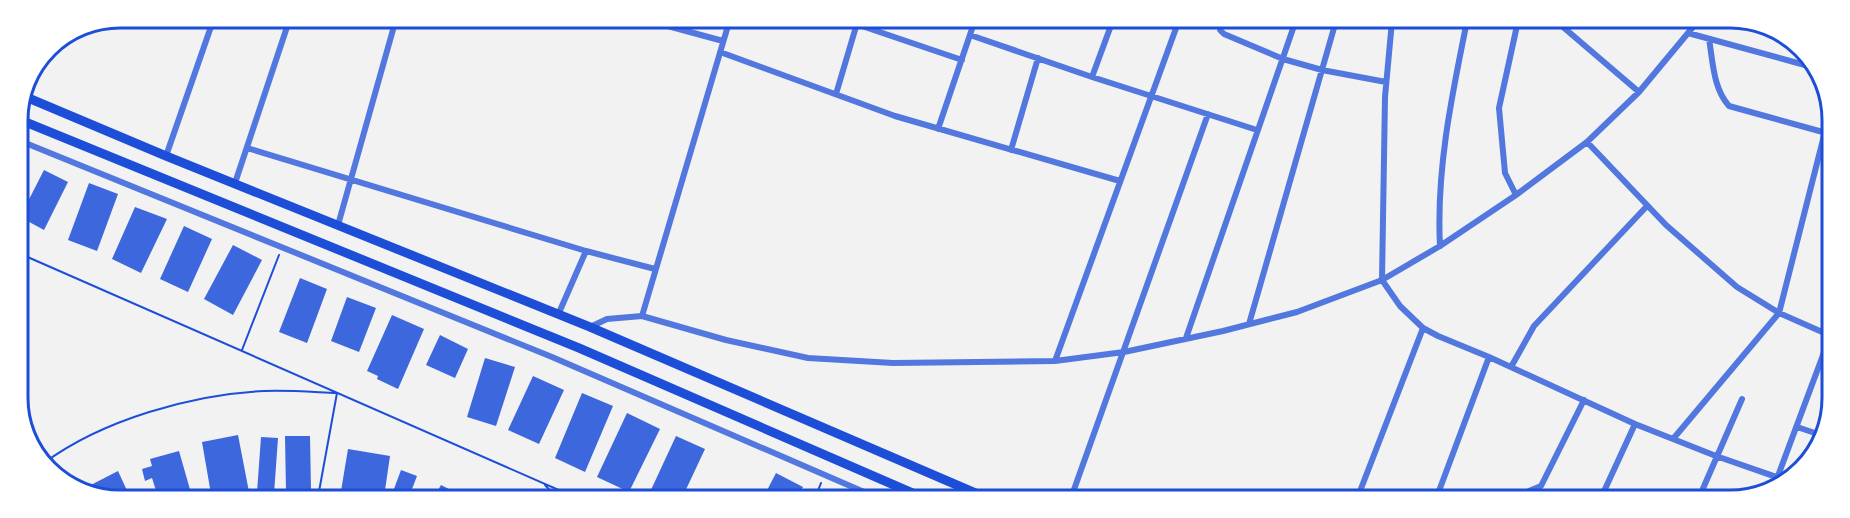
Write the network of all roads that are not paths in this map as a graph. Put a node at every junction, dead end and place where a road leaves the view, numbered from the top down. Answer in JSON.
{"nodes":[{"id":1,"x":211,"y":28,"type":"edge"},
{"id":2,"x":288,"y":28,"type":"edge"},
{"id":3,"x":393,"y":28,"type":"edge"},
{"id":4,"x":675,"y":28,"type":"edge"},
{"id":5,"x":727,"y":28,"type":"edge"},
{"id":6,"x":855,"y":28,"type":"edge"},
{"id":7,"x":874,"y":28,"type":"edge"},
{"id":8,"x":972,"y":28,"type":"edge"},
{"id":9,"x":1110,"y":28,"type":"edge"},
{"id":10,"x":1176,"y":28,"type":"edge"},
{"id":11,"x":1220,"y":28,"type":"edge"},
{"id":12,"x":1293,"y":28,"type":"edge"},
{"id":13,"x":1334,"y":28,"type":"edge"},
{"id":14,"x":1391,"y":28,"type":"edge"},
{"id":15,"x":1466,"y":28,"type":"edge"},
{"id":16,"x":1516,"y":28,"type":"edge"},
{"id":17,"x":1564,"y":28,"type":"edge"},
{"id":18,"x":1692,"y":28,"type":"edge"},
{"id":19,"x":1688,"y":33,"type":"junction"},
{"id":20,"x":970,"y":35,"type":"junction"},
{"id":21,"x":1709,"y":39,"type":"junction"},
{"id":22,"x":723,"y":41,"type":"junction"},
{"id":23,"x":720,"y":52,"type":"junction"},
{"id":24,"x":1038,"y":58,"type":"junction"},
{"id":25,"x":1283,"y":59,"type":"junction"},
{"id":26,"x":962,"y":60,"type":"junction"},
{"id":27,"x":1801,"y":64,"type":"edge"},
{"id":28,"x":1322,"y":70,"type":"junction"},
{"id":29,"x":1092,"y":77,"type":"junction"},
{"id":30,"x":1386,"y":82,"type":"junction"},
{"id":31,"x":1639,"y":92,"type":"junction"},
{"id":32,"x":836,"y":94,"type":"junction"},
{"id":33,"x":1151,"y":95,"type":"junction"},
{"id":34,"x":31,"y":99,"type":"edge"},
{"id":35,"x":1208,"y":114,"type":"junction"},
{"id":36,"x":29,"y":124,"type":"edge"},
{"id":37,"x":938,"y":129,"type":"junction"},
{"id":38,"x":1257,"y":130,"type":"junction"},
{"id":39,"x":1822,"y":131,"type":"edge"},
{"id":40,"x":1587,"y":142,"type":"junction"},
{"id":41,"x":29,"y":144,"type":"edge"},
{"id":42,"x":247,"y":148,"type":"junction"},
{"id":43,"x":1011,"y":150,"type":"junction"},
{"id":44,"x":1822,"y":155,"type":"edge"},
{"id":45,"x":166,"y":156,"type":"junction"},
{"id":46,"x":350,"y":180,"type":"junction"},
{"id":47,"x":1120,"y":181,"type":"junction"},
{"id":48,"x":235,"y":183,"type":"junction"},
{"id":49,"x":1516,"y":195,"type":"junction"},
{"id":50,"x":1647,"y":206,"type":"junction"},
{"id":51,"x":338,"y":225,"type":"junction"},
{"id":52,"x":1440,"y":246,"type":"junction"},
{"id":53,"x":586,"y":251,"type":"junction"},
{"id":54,"x":655,"y":269,"type":"junction"},
{"id":55,"x":1382,"y":280,"type":"junction"},
{"id":56,"x":1779,"y":313,"type":"junction"},
{"id":57,"x":558,"y":315,"type":"junction"},
{"id":58,"x":642,"y":316,"type":"junction"},
{"id":59,"x":1249,"y":324,"type":"junction"},
{"id":60,"x":591,"y":327,"type":"junction"},
{"id":61,"x":1423,"y":328,"type":"junction"},
{"id":62,"x":1822,"y":334,"type":"edge"},
{"id":63,"x":1186,"y":338,"type":"junction"},
{"id":64,"x":1124,"y":352,"type":"junction"},
{"id":65,"x":1489,"y":357,"type":"junction"},
{"id":66,"x":1822,"y":357,"type":"edge"},
{"id":67,"x":1055,"y":361,"type":"junction"},
{"id":68,"x":1511,"y":367,"type":"junction"},
{"id":69,"x":1742,"y":399,"type":"dead end"},
{"id":70,"x":1584,"y":400,"type":"junction"},
{"id":71,"x":1635,"y":424,"type":"junction"},
{"id":72,"x":1797,"y":427,"type":"junction"},
{"id":73,"x":1814,"y":433,"type":"edge"},
{"id":74,"x":1673,"y":438,"type":"junction"},
{"id":75,"x":1716,"y":456,"type":"junction"},
{"id":76,"x":1778,"y":475,"type":"edge"},
{"id":77,"x":1772,"y":478,"type":"edge"},
{"id":78,"x":967,"y":489,"type":"edge"},
{"id":79,"x":1074,"y":489,"type":"edge"},
{"id":80,"x":1361,"y":489,"type":"edge"},
{"id":81,"x":1440,"y":489,"type":"edge"},
{"id":82,"x":1534,"y":489,"type":"edge"},
{"id":83,"x":1605,"y":489,"type":"edge"},
{"id":84,"x":1702,"y":489,"type":"edge"},
{"id":85,"x":859,"y":490,"type":"edge"},
{"id":86,"x":904,"y":490,"type":"edge"}],
"edges":[{"from":1,"to":45,"type":"street"},
{"from":2,"to":42,"type":"street"},
{"from":3,"to":46,"type":"street"},
{"from":4,"to":22,"type":"street"},
{"from":5,"to":22,"type":"street"},
{"from":6,"to":32,"type":"street"},
{"from":7,"to":26,"type":"street"},
{"from":8,"to":20,"type":"street"},
{"from":9,"to":29,"type":"street"},
{"from":10,"to":33,"type":"street"},
{"from":11,"to":25,"type":"street"},
{"from":12,"to":25,"type":"street"},
{"from":13,"to":28,"type":"street"},
{"from":14,"to":30,"type":"street"},
{"from":15,"to":52,"type":"street"},
{"from":16,"to":49,"type":"street"},
{"from":17,"to":31,"type":"street"},
{"from":18,"to":19,"type":"street"},
{"from":19,"to":21,"type":"street"},
{"from":19,"to":31,"type":"street"},
{"from":20,"to":24,"type":"street"},
{"from":20,"to":26,"type":"street"},
{"from":21,"to":27,"type":"street"},
{"from":21,"to":39,"type":"street"},
{"from":22,"to":23,"type":"street"},
{"from":23,"to":32,"type":"street"},
{"from":23,"to":54,"type":"street"},
{"from":24,"to":29,"type":"street"},
{"from":24,"to":43,"type":"street"},
{"from":25,"to":28,"type":"street"},
{"from":25,"to":38,"type":"street"},
{"from":26,"to":37,"type":"street"},
{"from":28,"to":30,"type":"street"},
{"from":28,"to":59,"type":"street"},
{"from":29,"to":33,"type":"street"},
{"from":30,"to":55,"type":"street"},
{"from":31,"to":40,"type":"street"},
{"from":32,"to":37,"type":"street"},
{"from":33,"to":35,"type":"street"},
{"from":33,"to":47,"type":"street"},
{"from":34,"to":45,"type":"main road"},
{"from":35,"to":38,"type":"street"},
{"from":35,"to":64,"type":"street"},
{"from":36,"to":86,"type":"main road"},
{"from":37,"to":43,"type":"street"},
{"from":38,"to":63,"type":"street"},
{"from":40,"to":49,"type":"street"},
{"from":40,"to":50,"type":"street"},
{"from":41,"to":85,"type":"street"},
{"from":42,"to":46,"type":"street"},
{"from":42,"to":48,"type":"street"},
{"from":43,"to":47,"type":"street"},
{"from":44,"to":56,"type":"street"},
{"from":45,"to":48,"type":"main road"},
{"from":46,"to":51,"type":"street"},
{"from":46,"to":53,"type":"street"},
{"from":47,"to":67,"type":"street"},
{"from":48,"to":51,"type":"main road"},
{"from":49,"to":52,"type":"street"},
{"from":50,"to":56,"type":"street"},
{"from":50,"to":68,"type":"street"},
{"from":51,"to":57,"type":"main road"},
{"from":52,"to":55,"type":"street"},
{"from":53,"to":54,"type":"street"},
{"from":53,"to":57,"type":"street"},
{"from":54,"to":58,"type":"street"},
{"from":55,"to":59,"type":"street"},
{"from":55,"to":61,"type":"street"},
{"from":56,"to":62,"type":"street"},
{"from":56,"to":74,"type":"street"},
{"from":57,"to":60,"type":"main road"},
{"from":58,"to":60,"type":"street"},
{"from":58,"to":67,"type":"street"},
{"from":59,"to":63,"type":"street"},
{"from":60,"to":78,"type":"main road"},
{"from":61,"to":65,"type":"street"},
{"from":61,"to":80,"type":"street"},
{"from":63,"to":64,"type":"street"},
{"from":64,"to":67,"type":"street"},
{"from":64,"to":79,"type":"street"},
{"from":65,"to":68,"type":"street"},
{"from":65,"to":81,"type":"street"},
{"from":66,"to":72,"type":"street"},
{"from":68,"to":70,"type":"street"},
{"from":69,"to":75,"type":"street"},
{"from":70,"to":71,"type":"street"},
{"from":70,"to":82,"type":"street"},
{"from":71,"to":74,"type":"street"},
{"from":71,"to":83,"type":"street"},
{"from":72,"to":73,"type":"street"},
{"from":72,"to":76,"type":"street"},
{"from":74,"to":75,"type":"street"},
{"from":75,"to":77,"type":"street"},
{"from":75,"to":84,"type":"street"}]}
